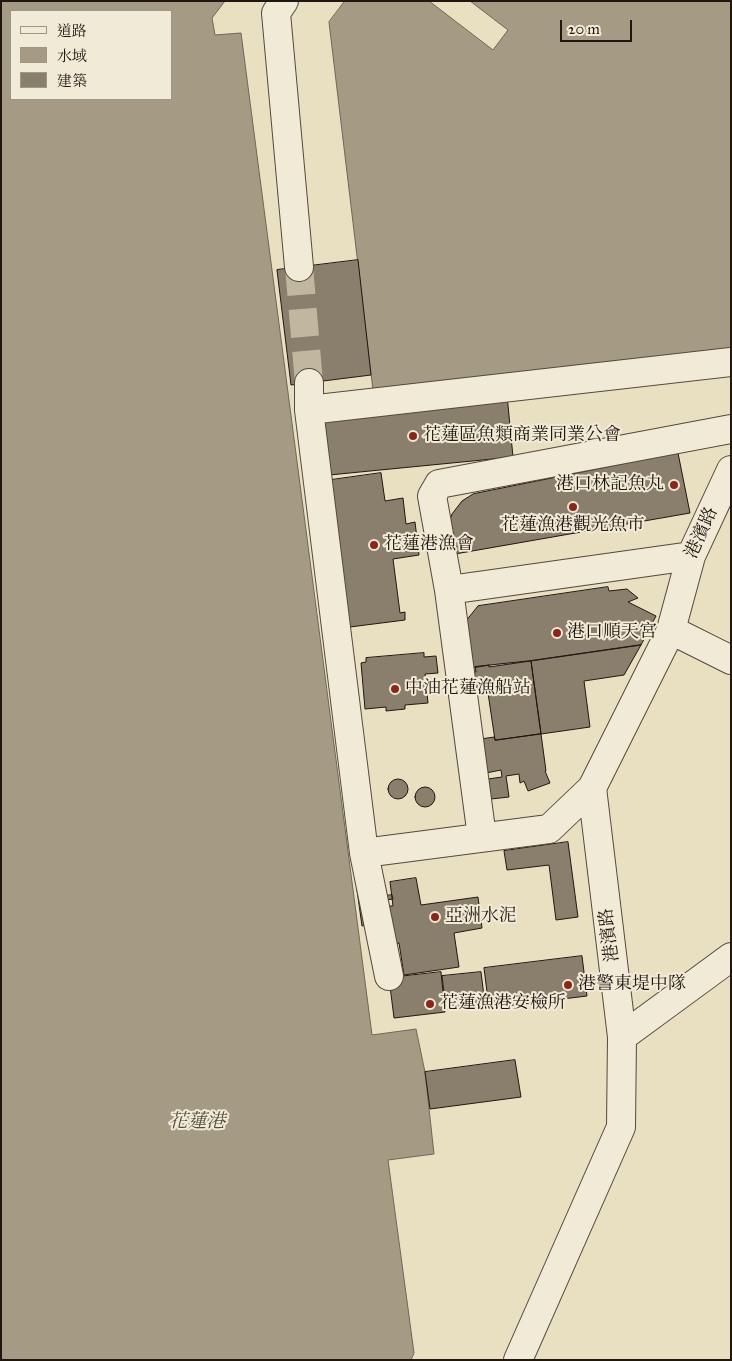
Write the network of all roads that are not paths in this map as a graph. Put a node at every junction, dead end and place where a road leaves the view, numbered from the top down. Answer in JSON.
{"nodes":[{"id":1,"x":284,"y":1,"type":"edge"},
{"id":2,"x":299,"y":267,"type":"tunnel mouth"},
{"id":3,"x":731,"y":362,"type":"edge"},
{"id":4,"x":309,"y":382,"type":"tunnel mouth"},
{"id":5,"x":309,"y":410,"type":"junction"},
{"id":6,"x":731,"y":430,"type":"edge"},
{"id":7,"x":731,"y":470,"type":"edge"},
{"id":8,"x":691,"y":556,"type":"junction"},
{"id":9,"x":449,"y":590,"type":"junction"},
{"id":10,"x":671,"y":630,"type":"junction"},
{"id":11,"x":731,"y":660,"type":"edge"},
{"id":12,"x":592,"y":788,"type":"junction"},
{"id":13,"x":482,"y":837,"type":"junction"},
{"id":14,"x":364,"y":853,"type":"junction"},
{"id":15,"x":731,"y":957,"type":"edge"},
{"id":16,"x":389,"y":976,"type":"dead end"},
{"id":17,"x":622,"y":1037,"type":"junction"},
{"id":18,"x":518,"y":1360,"type":"edge"}],
"edges":[{"from":1,"to":2,"type":"street"},
{"from":3,"to":5,"type":"street"},
{"from":4,"to":5,"type":"street"},
{"from":5,"to":14,"type":"street"},
{"from":6,"to":9,"type":"street"},
{"from":7,"to":8,"type":"street","name":"港濱路"},
{"from":8,"to":9,"type":"street"},
{"from":8,"to":10,"type":"street","name":"港濱路"},
{"from":9,"to":13,"type":"street"},
{"from":10,"to":11,"type":"street"},
{"from":10,"to":12,"type":"street","name":"港濱路"},
{"from":12,"to":13,"type":"street","name":"港濱路"},
{"from":12,"to":17,"type":"street","name":"港濱路"},
{"from":13,"to":14,"type":"street","name":"港濱路"},
{"from":14,"to":16,"type":"street"},
{"from":15,"to":17,"type":"street"},
{"from":17,"to":18,"type":"street","name":"港濱路"}]}
